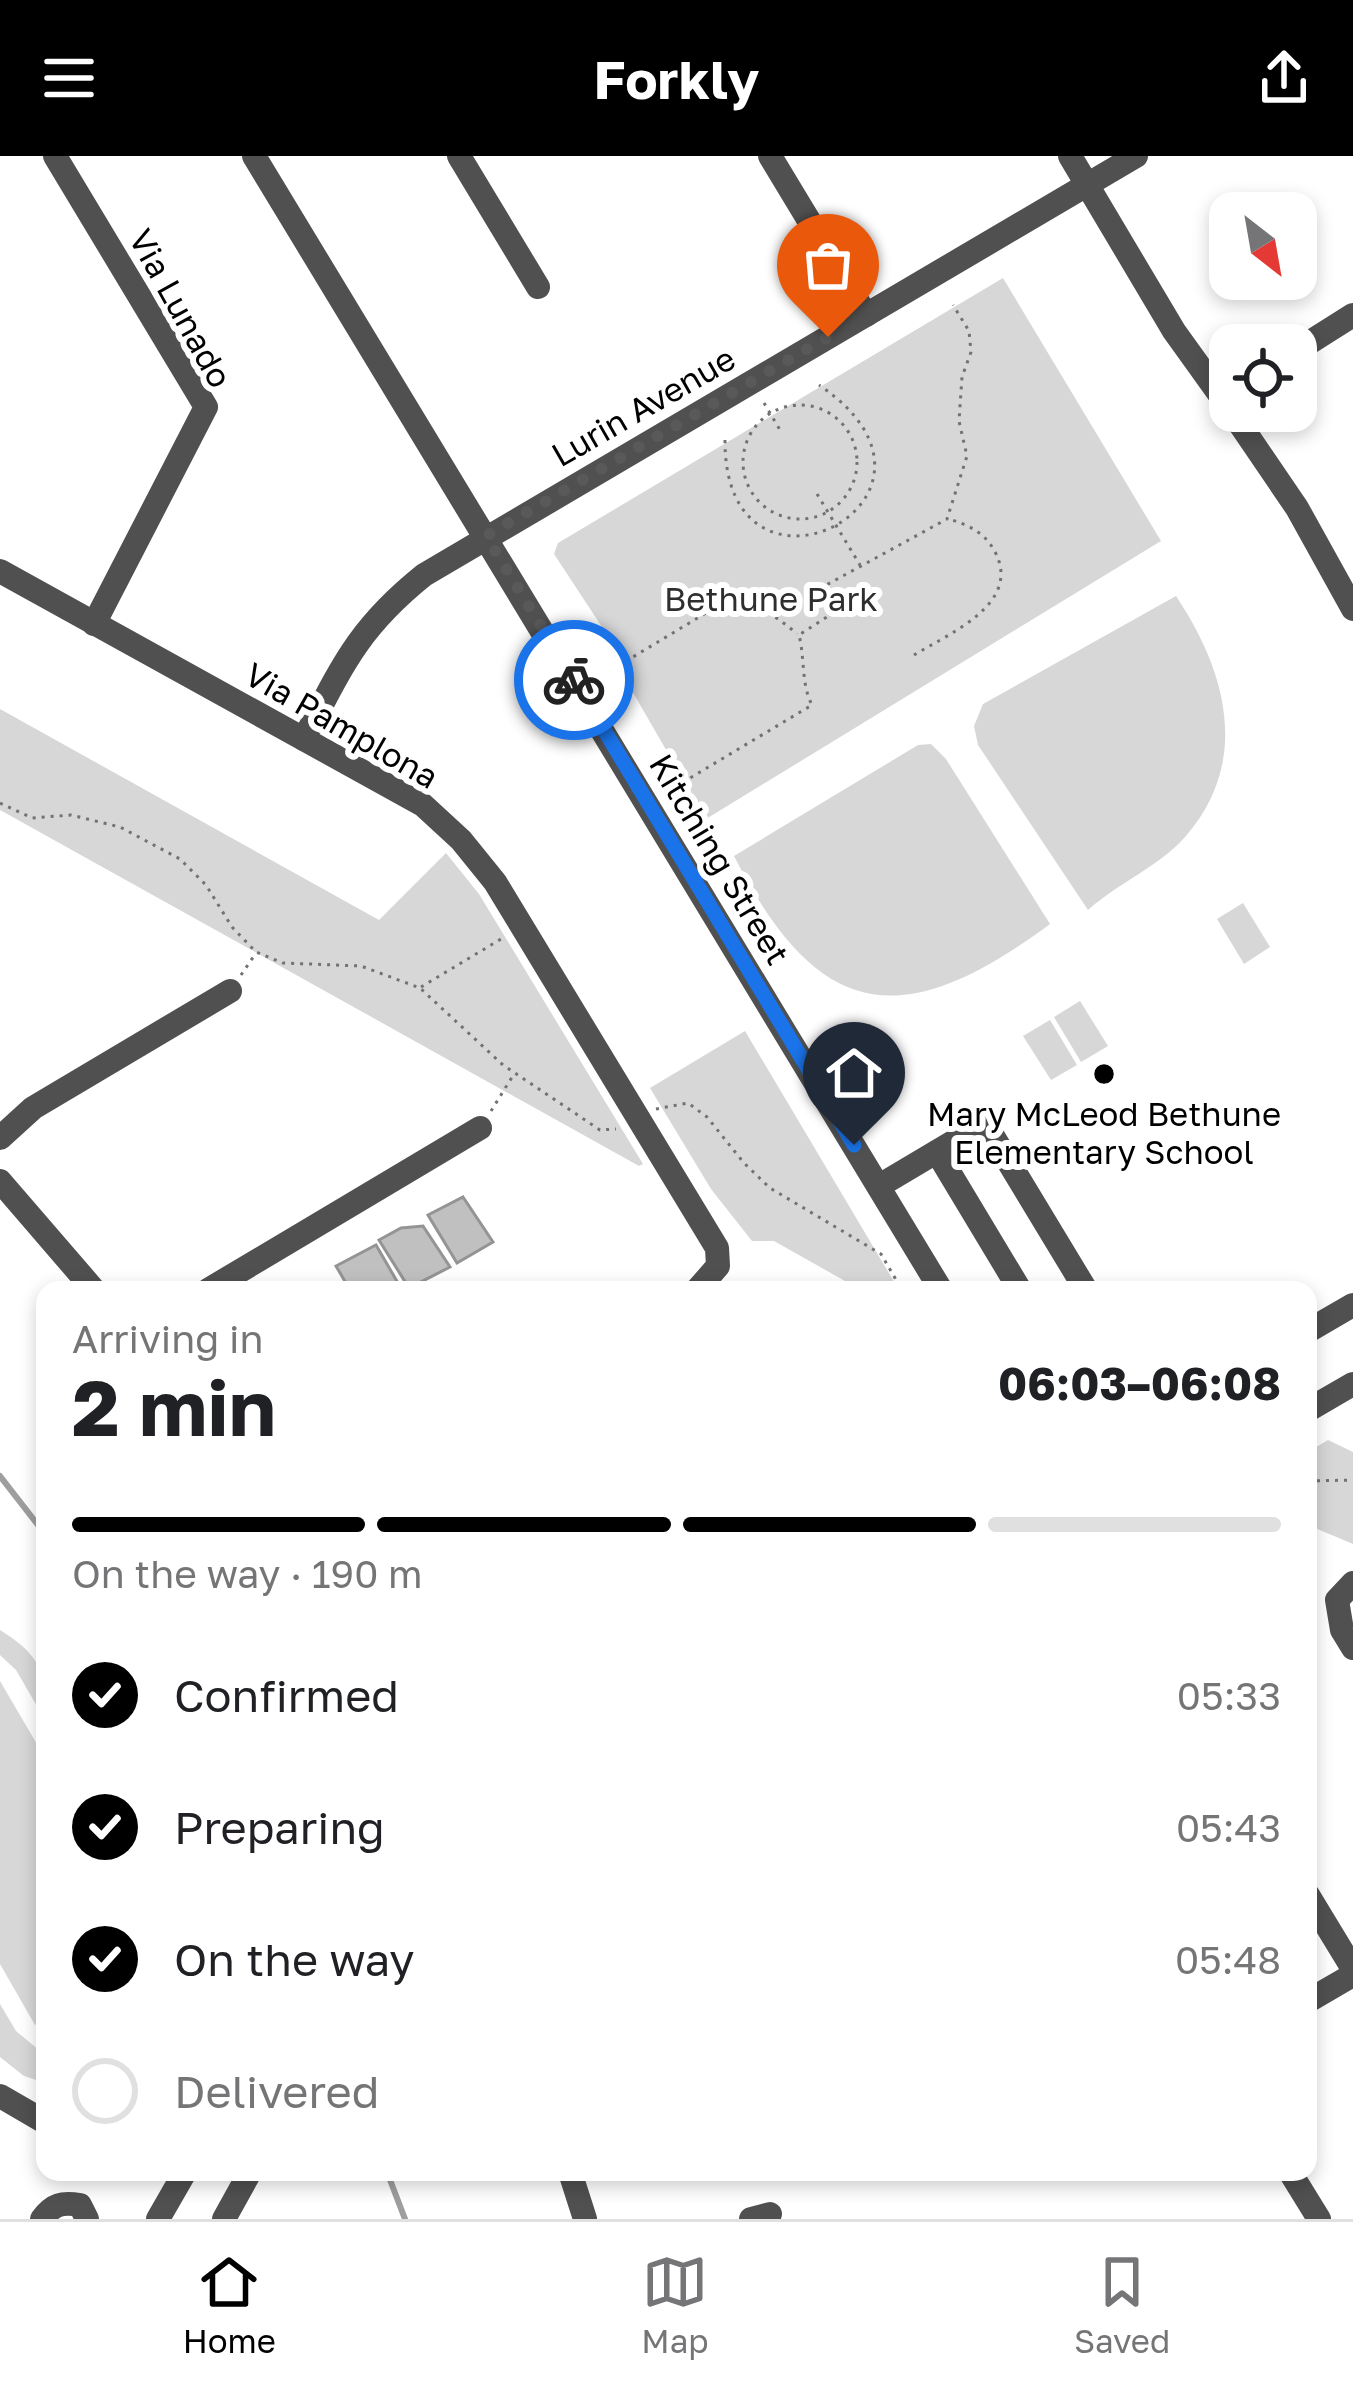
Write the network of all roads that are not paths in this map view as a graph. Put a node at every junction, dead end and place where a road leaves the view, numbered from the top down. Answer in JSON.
{"nodes":[{"id":1,"x":55,"y":156,"type":"edge"},
{"id":2,"x":254,"y":156,"type":"edge"},
{"id":3,"x":458,"y":156,"type":"edge"},
{"id":4,"x":770,"y":156,"type":"edge"},
{"id":5,"x":1070,"y":156,"type":"edge"},
{"id":6,"x":1136,"y":156,"type":"edge"},
{"id":7,"x":1087,"y":185,"type":"junction"},
{"id":8,"x":538,"y":287,"type":"dead end"},
{"id":9,"x":1353,"y":314,"type":"edge"},
{"id":10,"x":866,"y":315,"type":"junction"},
{"id":11,"x":1317,"y":337,"type":"edge"},
{"id":12,"x":1209,"y":378,"type":"edge"},
{"id":13,"x":1247,"y":432,"type":"edge"},
{"id":14,"x":486,"y":536,"type":"junction"},
{"id":15,"x":0,"y":571,"type":"edge"},
{"id":16,"x":1352,"y":605,"type":"edge"},
{"id":17,"x":94,"y":624,"type":"junction"},
{"id":18,"x":304,"y":739,"type":"junction"},
{"id":19,"x":230,"y":991,"type":"road end"},
{"id":20,"x":480,"y":1128,"type":"road end"},
{"id":21,"x":0,"y":1138,"type":"edge"},
{"id":22,"x":937,"y":1152,"type":"junction"},
{"id":23,"x":0,"y":1181,"type":"edge"},
{"id":24,"x":879,"y":1186,"type":"junction"},
{"id":25,"x":86,"y":1281,"type":"edge"},
{"id":26,"x":223,"y":1281,"type":"edge"},
{"id":27,"x":705,"y":1281,"type":"edge"},
{"id":28,"x":936,"y":1281,"type":"edge"},
{"id":29,"x":1015,"y":1281,"type":"edge"},
{"id":30,"x":1081,"y":1281,"type":"edge"},
{"id":31,"x":1353,"y":1305,"type":"edge"},
{"id":32,"x":1317,"y":1326,"type":"edge"},
{"id":33,"x":1353,"y":1384,"type":"edge"},
{"id":34,"x":1317,"y":1405,"type":"edge"},
{"id":35,"x":1345,"y":1591,"type":"edge"},
{"id":36,"x":1353,"y":1648,"type":"edge"},
{"id":37,"x":1317,"y":1910,"type":"edge"},
{"id":38,"x":1353,"y":1972,"type":"edge"},
{"id":39,"x":1317,"y":1995,"type":"edge"},
{"id":40,"x":0,"y":2096,"type":"edge"},
{"id":41,"x":36,"y":2117,"type":"edge"},
{"id":42,"x":180,"y":2181,"type":"edge"},
{"id":43,"x":245,"y":2181,"type":"edge"},
{"id":44,"x":573,"y":2181,"type":"edge"},
{"id":45,"x":1296,"y":2181,"type":"edge"},
{"id":46,"x":42,"y":2219,"type":"edge"},
{"id":47,"x":87,"y":2219,"type":"edge"},
{"id":48,"x":158,"y":2219,"type":"edge"},
{"id":49,"x":224,"y":2219,"type":"edge"},
{"id":50,"x":585,"y":2219,"type":"edge"},
{"id":51,"x":1319,"y":2219,"type":"edge"}],
"edges":[{"from":1,"to":17,"type":"street","name":"Via Lunado"},
{"from":2,"to":14,"type":"street","name":"Kitching Street"},
{"from":3,"to":8,"type":"street"},
{"from":4,"to":10,"type":"street"},
{"from":5,"to":7,"type":"street"},
{"from":6,"to":7,"type":"street","name":"Lurin Avenue"},
{"from":7,"to":10,"type":"street","name":"Lurin Avenue"},
{"from":7,"to":12,"type":"street"},
{"from":9,"to":11,"type":"street"},
{"from":10,"to":14,"type":"street","name":"Lurin Avenue"},
{"from":13,"to":16,"type":"street"},
{"from":14,"to":18,"type":"street","name":"Lurin Avenue"},
{"from":14,"to":24,"type":"street","name":"Kitching Street"},
{"from":15,"to":17,"type":"street","name":"Via Pamplona"},
{"from":17,"to":18,"type":"street","name":"Via Pamplona"},
{"from":18,"to":27,"type":"street","name":"Via Pamplona"},
{"from":19,"to":21,"type":"street"},
{"from":20,"to":26,"type":"street"},
{"from":22,"to":24,"type":"street"},
{"from":22,"to":29,"type":"street"},
{"from":22,"to":30,"type":"street"},
{"from":23,"to":25,"type":"street"},
{"from":24,"to":28,"type":"street","name":"Kitching Street"},
{"from":31,"to":32,"type":"street"},
{"from":33,"to":34,"type":"street"},
{"from":35,"to":36,"type":"street"},
{"from":37,"to":38,"type":"street"},
{"from":38,"to":39,"type":"street"},
{"from":40,"to":41,"type":"street"},
{"from":42,"to":48,"type":"street"},
{"from":43,"to":49,"type":"street"},
{"from":44,"to":50,"type":"street"},
{"from":45,"to":51,"type":"street"},
{"from":46,"to":47,"type":"street"}]}
